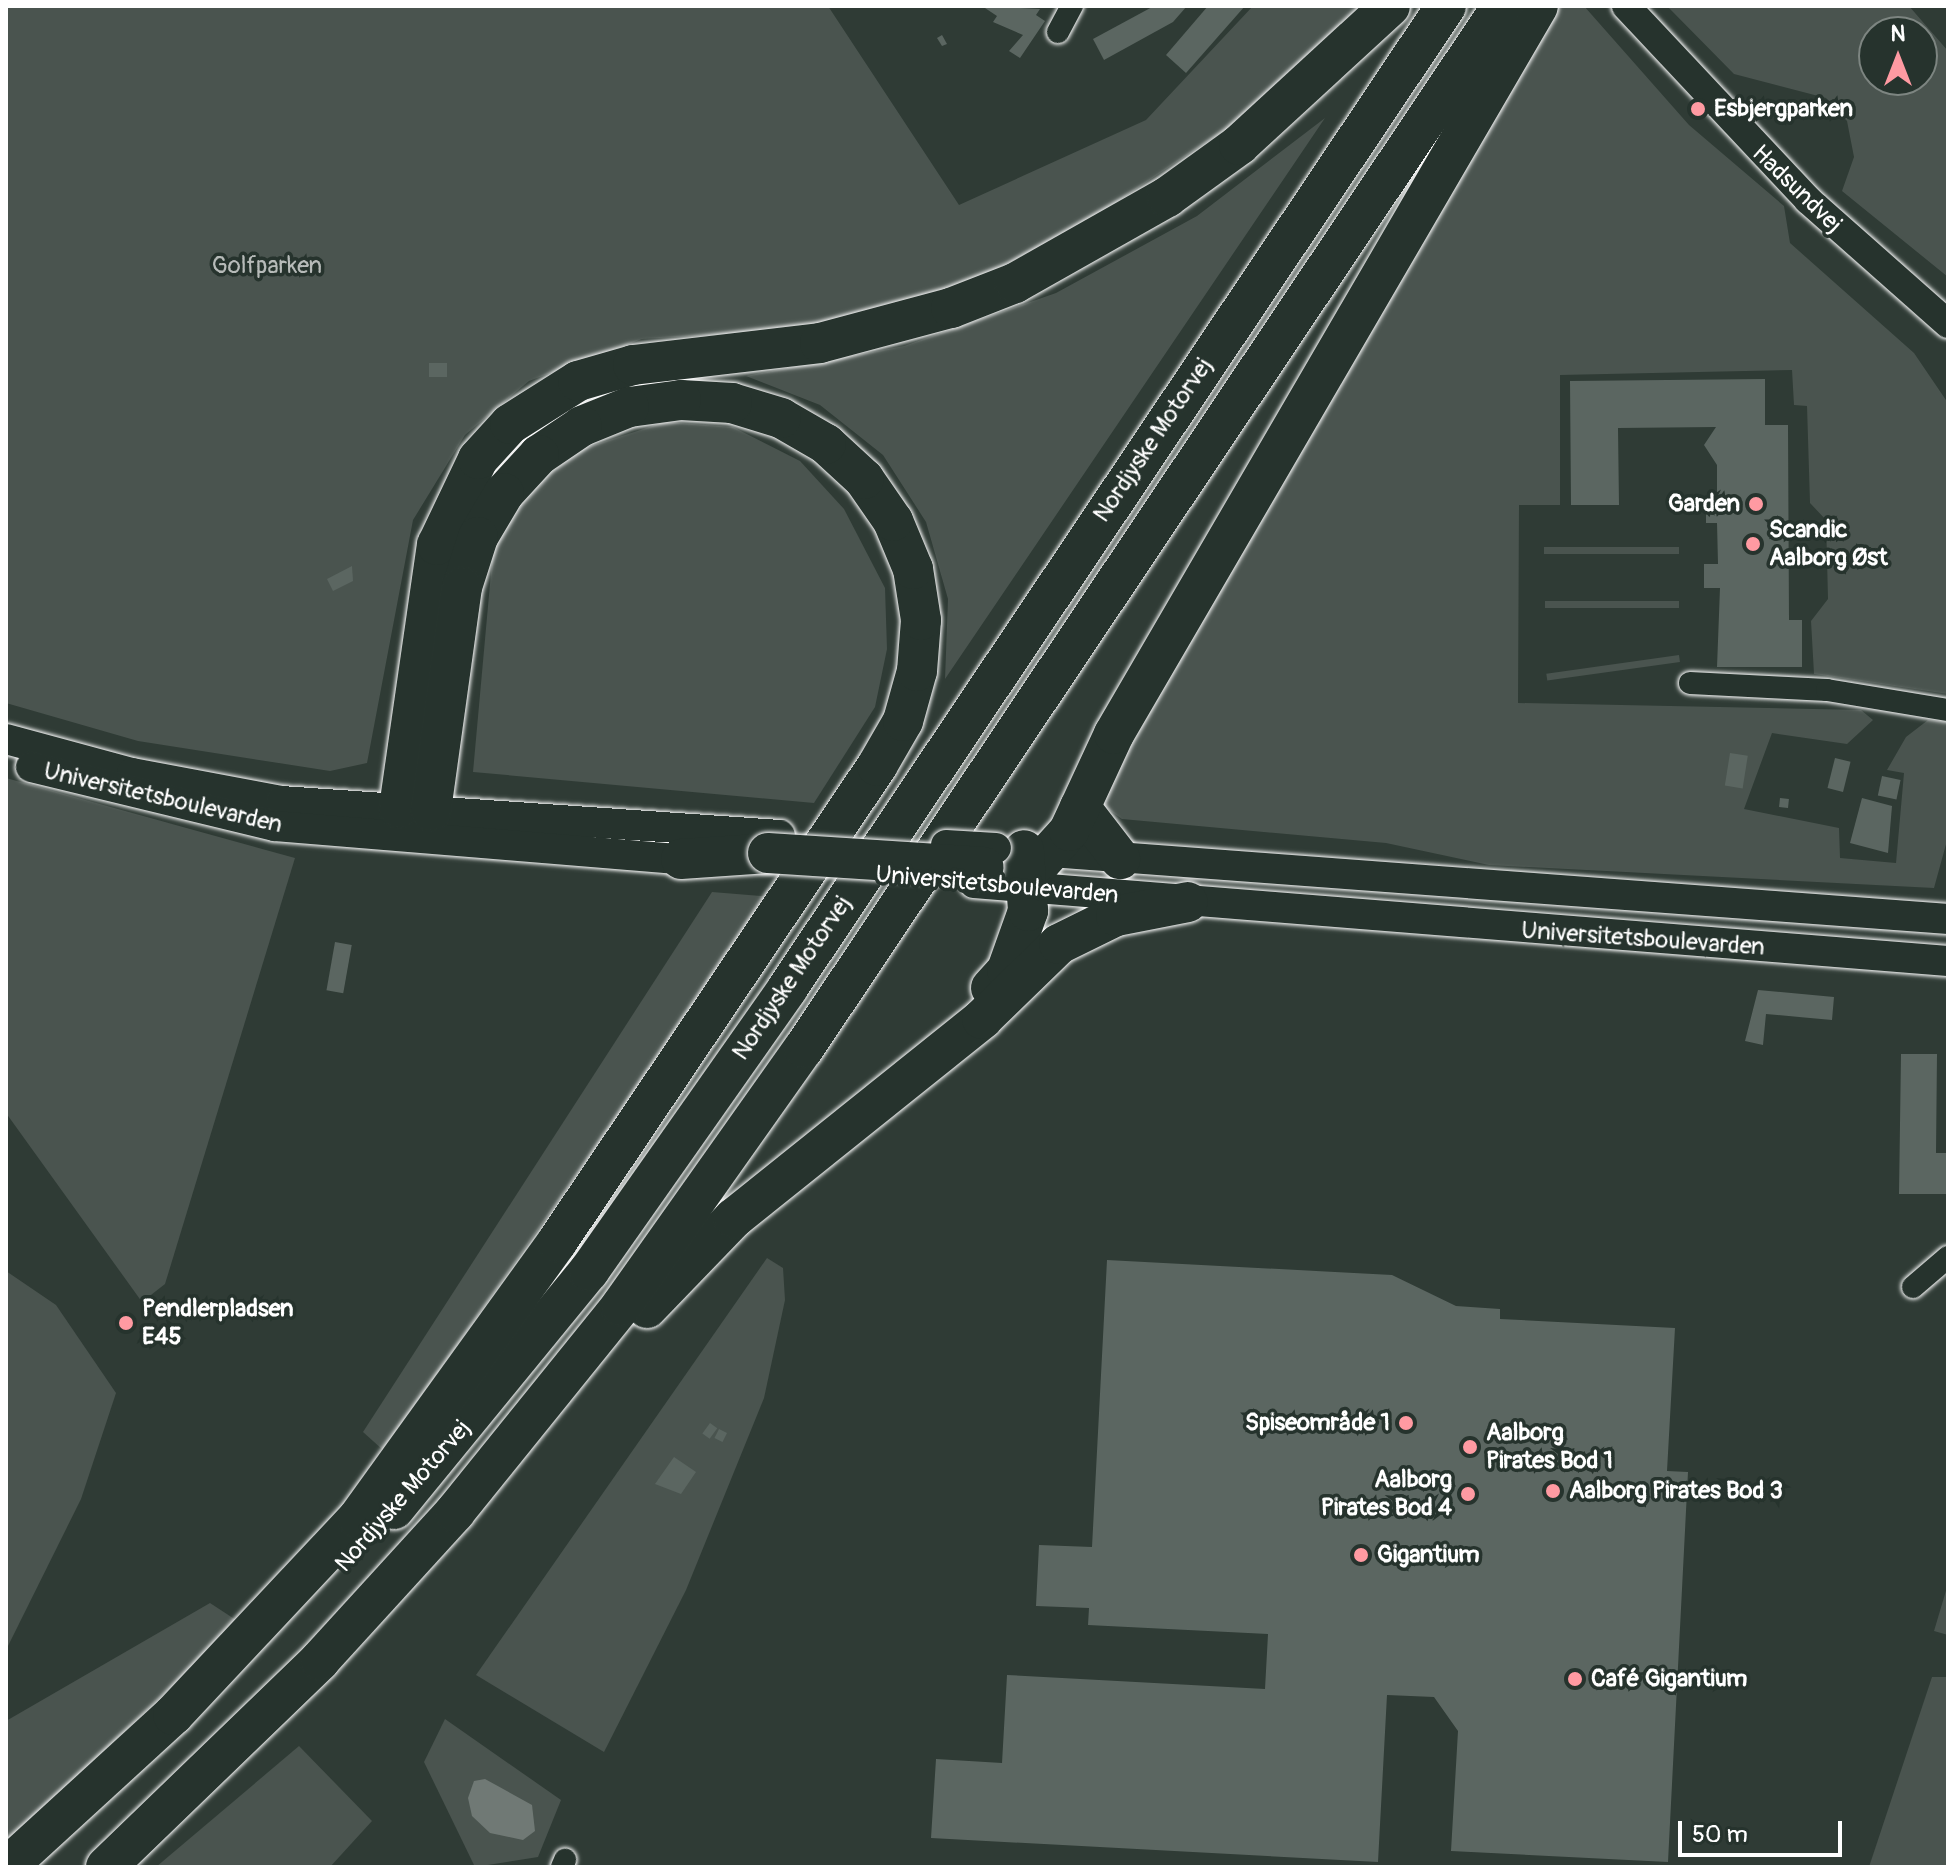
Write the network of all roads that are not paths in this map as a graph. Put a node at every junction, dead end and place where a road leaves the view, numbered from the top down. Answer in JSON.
{"nodes":[{"id":1,"x":1072,"y":6,"type":"edge"},
{"id":2,"x":1390,"y":6,"type":"edge"},
{"id":3,"x":1446,"y":6,"type":"edge"},
{"id":4,"x":1502,"y":6,"type":"edge"},
{"id":5,"x":1538,"y":6,"type":"edge"},
{"id":6,"x":1626,"y":6,"type":"edge"},
{"id":7,"x":1058,"y":32,"type":"dead end"},
{"id":8,"x":1948,"y":324,"type":"edge"},
{"id":9,"x":1690,"y":683,"type":"dead end"},
{"id":10,"x":1948,"y":710,"type":"edge"},
{"id":11,"x":6,"y":739,"type":"edge"},
{"id":12,"x":6,"y":759,"type":"edge"},
{"id":13,"x":1080,"y":807,"type":"junction"},
{"id":14,"x":415,"y":810,"type":"junction"},
{"id":15,"x":769,"y":851,"type":"junction"},
{"id":16,"x":681,"y":859,"type":"joint"},
{"id":17,"x":1120,"y":859,"type":"junction"},
{"id":18,"x":1013,"y":865,"type":"junction"},
{"id":19,"x":1188,"y":902,"type":"junction"},
{"id":20,"x":1948,"y":919,"type":"edge"},
{"id":21,"x":1948,"y":961,"type":"edge"},
{"id":22,"x":944,"y":1043,"type":"junction"},
{"id":23,"x":1948,"y":1257,"type":"edge"},
{"id":24,"x":1913,"y":1287,"type":"dead end"},
{"id":25,"x":455,"y":1512,"type":"junction"},
{"id":26,"x":7,"y":1867,"type":"edge"},
{"id":27,"x":34,"y":1867,"type":"edge"},
{"id":28,"x":106,"y":1867,"type":"edge"}],
"edges":[{"from":1,"to":7,"type":"street"},
{"from":2,"to":14,"type":"highway"},
{"from":3,"to":27,"type":"highway","name":"Nordjyske Motorvej"},
{"from":4,"to":25,"type":"highway","name":"Nordjyske Motorvej"},
{"from":5,"to":13,"type":"highway"},
{"from":6,"to":8,"type":"street","name":"Hadsundvej"},
{"from":9,"to":10,"type":"street"},
{"from":11,"to":14,"type":"main road","name":"Universitetsboulevarden"},
{"from":12,"to":16,"type":"main road","name":"Universitetsboulevarden"},
{"from":13,"to":17,"type":"highway"},
{"from":13,"to":18,"type":"highway"},
{"from":14,"to":15,"type":"main road","name":"Universitetsboulevarden"},
{"from":14,"to":26,"type":"highway"},
{"from":15,"to":16,"type":"highway"},
{"from":15,"to":18,"type":"highway","bridge":true},
{"from":17,"to":18,"type":"main road","name":"Universitetsboulevarden"},
{"from":17,"to":20,"type":"main road","name":"Universitetsboulevarden"},
{"from":18,"to":19,"type":"main road","name":"Universitetsboulevarden"},
{"from":18,"to":22,"type":"highway"},
{"from":19,"to":21,"type":"main road","name":"Universitetsboulevarden"},
{"from":19,"to":22,"type":"highway"},
{"from":22,"to":25,"type":"highway"},
{"from":23,"to":24,"type":"street"},
{"from":25,"to":28,"type":"highway","name":"Nordjyske Motorvej"}]}
